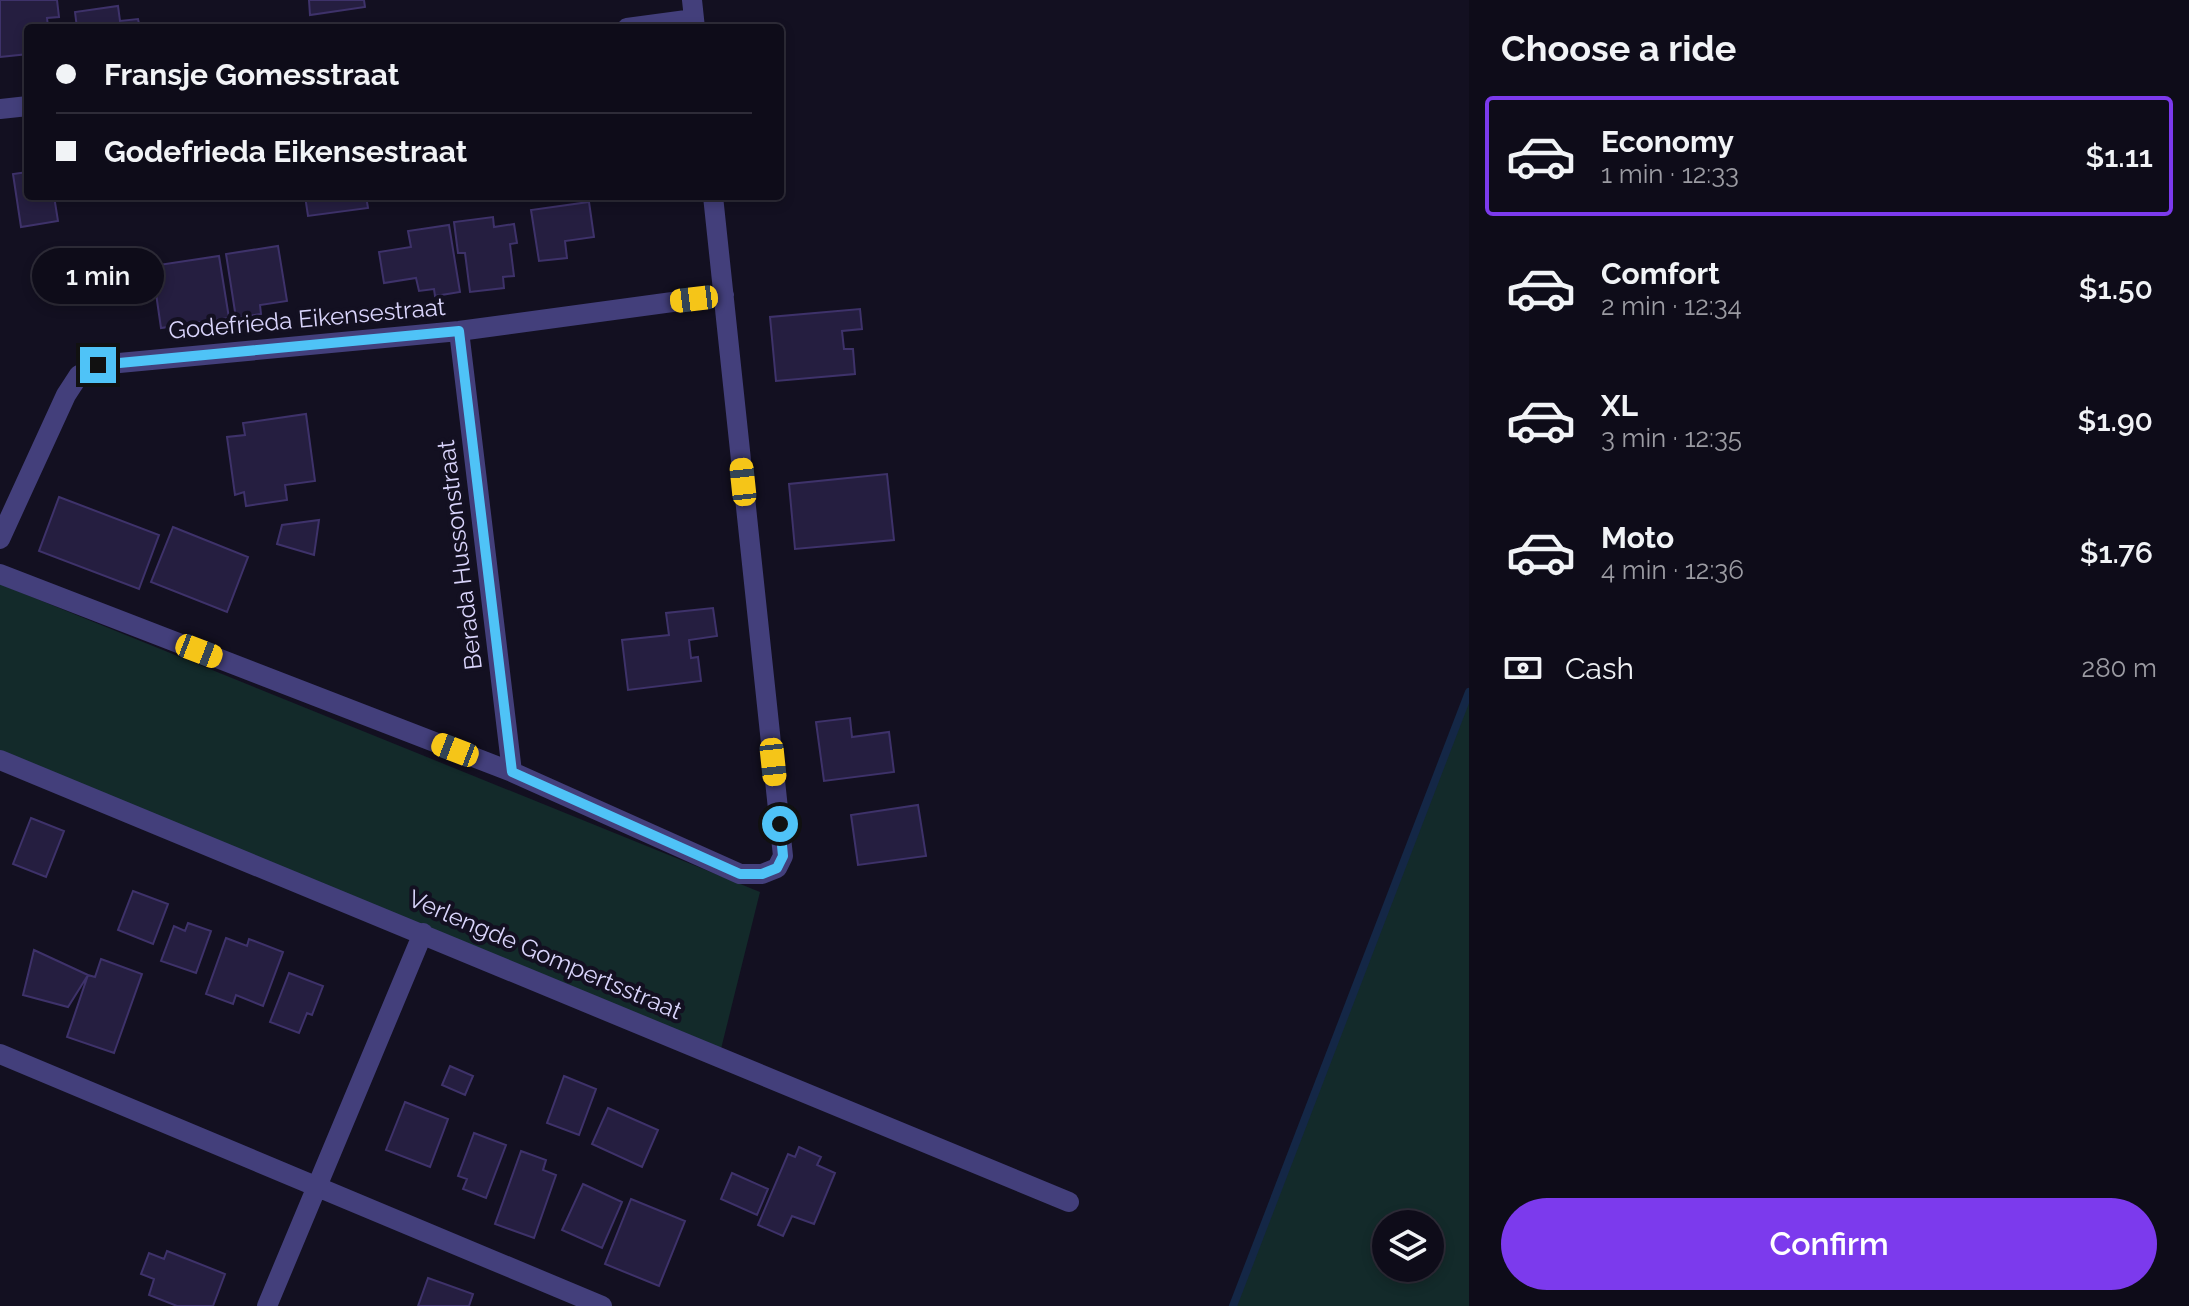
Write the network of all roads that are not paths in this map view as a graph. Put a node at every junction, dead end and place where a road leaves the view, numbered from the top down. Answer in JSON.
{"nodes":[{"id":1,"x":693,"y":16,"type":"edge"},
{"id":2,"x":649,"y":24,"type":"edge"},
{"id":3,"x":24,"y":106,"type":"edge"},
{"id":4,"x":0,"y":109,"type":"edge"},
{"id":5,"x":713,"y":200,"type":"edge"},
{"id":6,"x":724,"y":295,"type":"junction"},
{"id":7,"x":459,"y":331,"type":"junction"},
{"id":8,"x":0,"y":539,"type":"edge"},
{"id":9,"x":0,"y":574,"type":"edge"},
{"id":10,"x":0,"y":760,"type":"edge"},
{"id":11,"x":512,"y":772,"type":"junction"},
{"id":12,"x":423,"y":933,"type":"junction"},
{"id":13,"x":0,"y":1054,"type":"edge"},
{"id":14,"x":319,"y":1186,"type":"junction"},
{"id":15,"x":1069,"y":1202,"type":"dead end"},
{"id":16,"x":572,"y":1300,"type":"edge"},
{"id":17,"x":267,"y":1306,"type":"edge"},
{"id":18,"x":602,"y":1306,"type":"edge"}],
"edges":[{"from":1,"to":2,"type":"street"},
{"from":3,"to":4,"type":"street"},
{"from":5,"to":6,"type":"street"},
{"from":6,"to":7,"type":"street","name":"Godefrieda Eikensestraat"},
{"from":6,"to":11,"type":"street"},
{"from":7,"to":8,"type":"street","name":"Godefrieda Eikensestraat"},
{"from":7,"to":11,"type":"street","name":"Berada Hussonstraat"},
{"from":9,"to":11,"type":"street"},
{"from":10,"to":12,"type":"street","name":"Verlengde Gompertsstraat"},
{"from":12,"to":14,"type":"street"},
{"from":12,"to":15,"type":"street","name":"Verlengde Gompertsstraat"},
{"from":13,"to":14,"type":"street"},
{"from":14,"to":16,"type":"street"},
{"from":14,"to":17,"type":"street"},
{"from":16,"to":18,"type":"street"}]}
